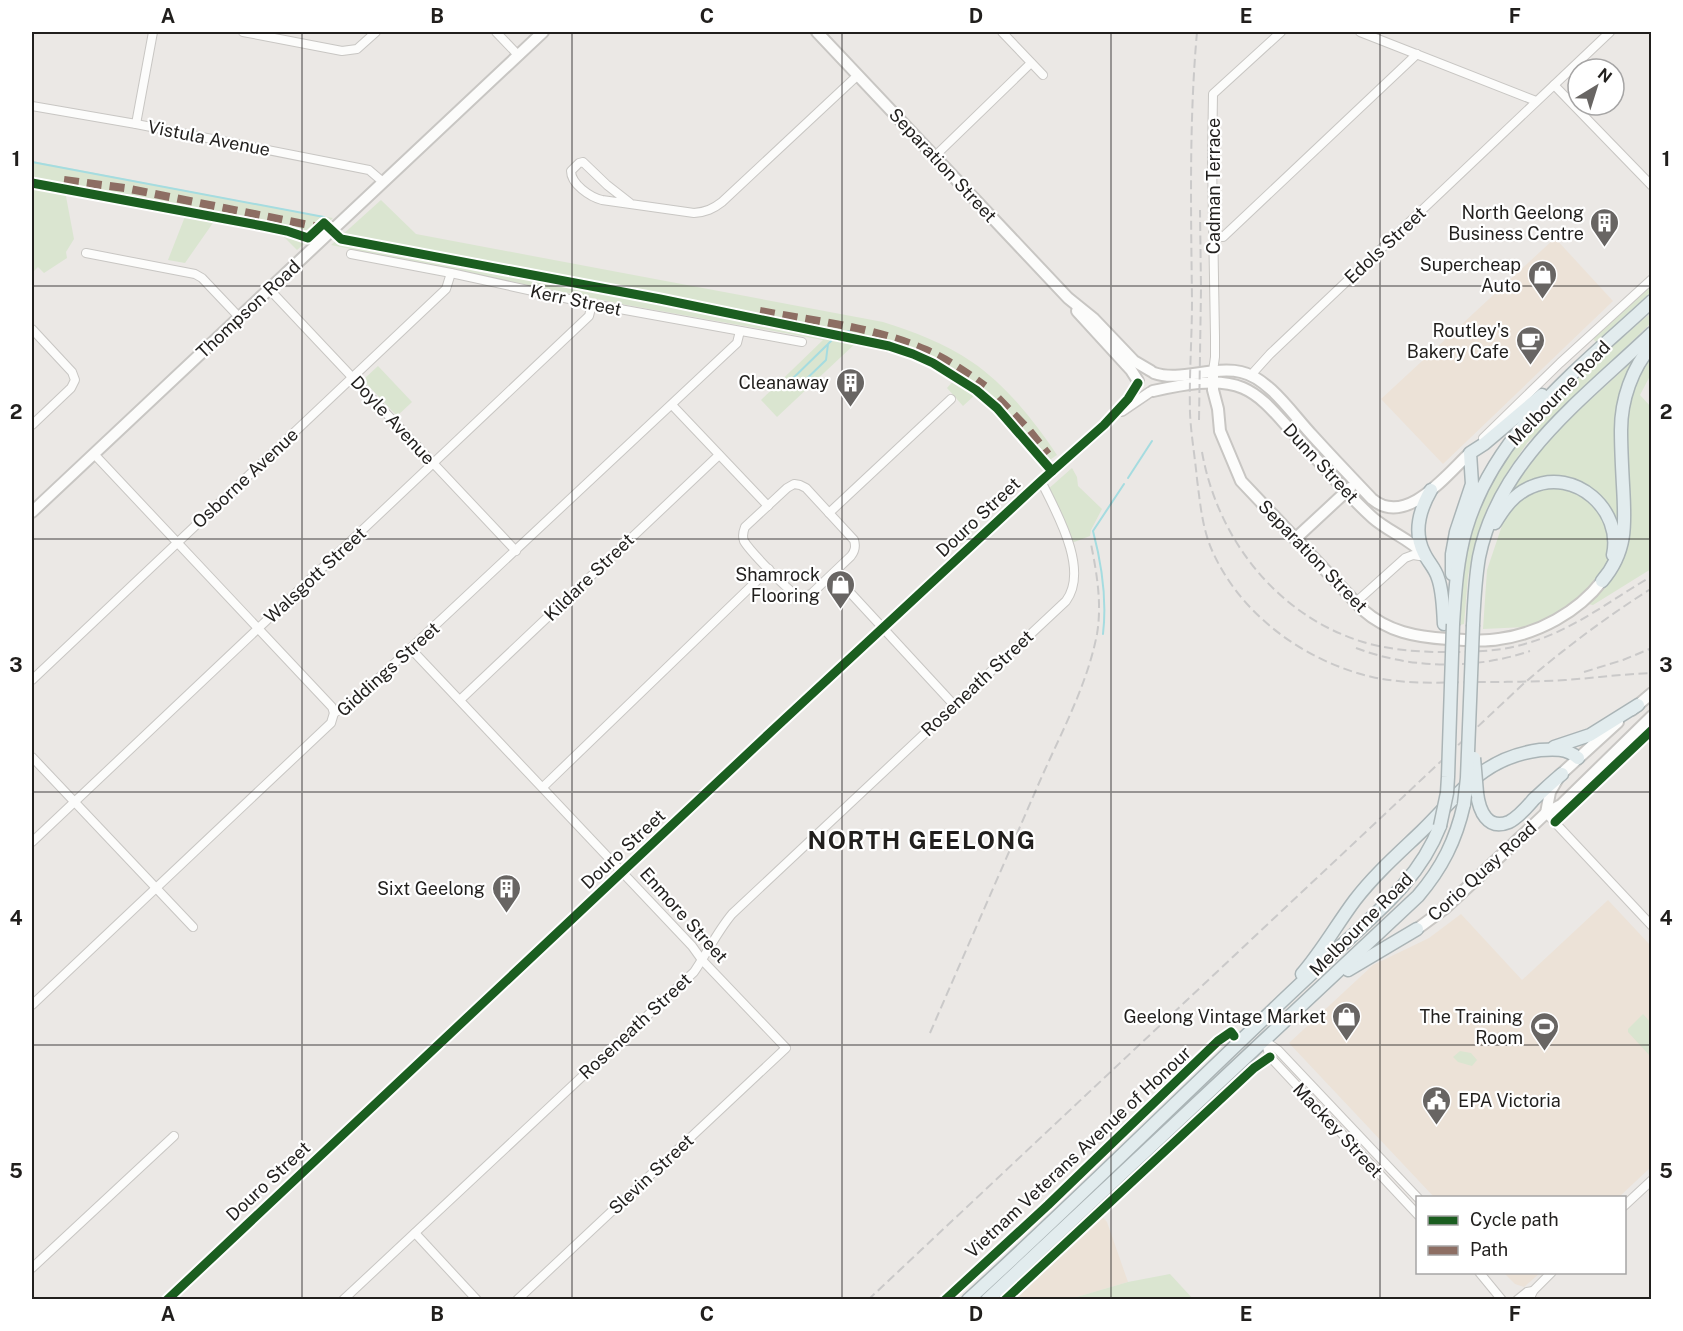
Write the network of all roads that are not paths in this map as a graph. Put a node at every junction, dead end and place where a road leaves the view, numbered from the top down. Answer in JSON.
{"nodes":[{"id":1,"x":153,"y":32,"type":"edge"},
{"id":2,"x":243,"y":32,"type":"edge"},
{"id":3,"x":376,"y":32,"type":"edge"},
{"id":4,"x":496,"y":32,"type":"edge"},
{"id":5,"x":543,"y":32,"type":"edge"},
{"id":6,"x":817,"y":32,"type":"edge"},
{"id":7,"x":1002,"y":32,"type":"edge"},
{"id":8,"x":1281,"y":32,"type":"edge"},
{"id":9,"x":1359,"y":32,"type":"edge"},
{"id":10,"x":1608,"y":32,"type":"edge"},
{"id":11,"x":1417,"y":54,"type":"junction"},
{"id":12,"x":518,"y":55,"type":"junction"},
{"id":13,"x":1031,"y":63,"type":"junction"},
{"id":14,"x":858,"y":75,"type":"junction"},
{"id":15,"x":1042,"y":75,"type":"dead end"},
{"id":16,"x":1554,"y":85,"type":"junction"},
{"id":17,"x":1536,"y":101,"type":"junction"},
{"id":18,"x":32,"y":106,"type":"edge"},
{"id":19,"x":136,"y":124,"type":"junction"},
{"id":20,"x":935,"y":156,"type":"junction"},
{"id":21,"x":383,"y":182,"type":"junction"},
{"id":22,"x":1652,"y":186,"type":"edge"},
{"id":23,"x":630,"y":203,"type":"junction"},
{"id":24,"x":1214,"y":237,"type":"junction"},
{"id":25,"x":86,"y":253,"type":"dead end"},
{"id":26,"x":351,"y":254,"type":"dead end"},
{"id":27,"x":451,"y":273,"type":"junction"},
{"id":28,"x":1652,"y":279,"type":"edge"},
{"id":29,"x":269,"y":289,"type":"junction"},
{"id":30,"x":1068,"y":298,"type":"junction"},
{"id":31,"x":1652,"y":301,"type":"edge"},
{"id":32,"x":592,"y":304,"type":"junction"},
{"id":33,"x":239,"y":317,"type":"junction"},
{"id":34,"x":32,"y":329,"type":"edge"},
{"id":35,"x":740,"y":332,"type":"junction"},
{"id":36,"x":1652,"y":333,"type":"edge"},
{"id":37,"x":802,"y":342,"type":"dead end"},
{"id":38,"x":1652,"y":345,"type":"edge"},
{"id":39,"x":1213,"y":371,"type":"junction"},
{"id":40,"x":1153,"y":372,"type":"junction"},
{"id":41,"x":1575,"y":372,"type":"junction"},
{"id":42,"x":1251,"y":375,"type":"junction"},
{"id":43,"x":353,"y":377,"type":"junction"},
{"id":44,"x":1138,"y":382,"type":"junction"},
{"id":45,"x":1212,"y":383,"type":"junction"},
{"id":46,"x":1245,"y":389,"type":"junction"},
{"id":47,"x":1151,"y":392,"type":"junction"},
{"id":48,"x":951,"y":399,"type":"dead end"},
{"id":49,"x":672,"y":405,"type":"junction"},
{"id":50,"x":32,"y":425,"type":"edge"},
{"id":51,"x":1104,"y":425,"type":"junction"},
{"id":52,"x":1470,"y":453,"type":"junction"},
{"id":53,"x":94,"y":454,"type":"junction"},
{"id":54,"x":718,"y":455,"type":"junction"},
{"id":55,"x":434,"y":463,"type":"junction"},
{"id":56,"x":1041,"y":481,"type":"junction"},
{"id":57,"x":1357,"y":482,"type":"junction"},
{"id":58,"x":1431,"y":490,"type":"junction"},
{"id":59,"x":1346,"y":491,"type":"junction"},
{"id":60,"x":768,"y":506,"type":"junction"},
{"id":61,"x":32,"y":512,"type":"edge"},
{"id":62,"x":829,"y":513,"type":"junction"},
{"id":63,"x":1295,"y":539,"type":"junction"},
{"id":64,"x":177,"y":542,"type":"junction"},
{"id":65,"x":516,"y":551,"type":"junction"},
{"id":66,"x":1425,"y":556,"type":"junction"},
{"id":67,"x":1479,"y":556,"type":"junction"},
{"id":68,"x":769,"y":569,"type":"junction"},
{"id":69,"x":833,"y":574,"type":"junction"},
{"id":70,"x":1602,"y":581,"type":"junction"},
{"id":71,"x":1356,"y":602,"type":"junction"},
{"id":72,"x":1455,"y":605,"type":"junction"},
{"id":73,"x":1449,"y":624,"type":"junction"},
{"id":74,"x":883,"y":628,"type":"junction"},
{"id":75,"x":258,"y":629,"type":"junction"},
{"id":76,"x":411,"y":649,"type":"junction"},
{"id":77,"x":32,"y":680,"type":"edge"},
{"id":78,"x":1652,"y":693,"type":"edge"},
{"id":79,"x":460,"y":700,"type":"junction"},
{"id":80,"x":954,"y":705,"type":"junction"},
{"id":81,"x":1638,"y":705,"type":"junction"},
{"id":82,"x":334,"y":713,"type":"junction"},
{"id":83,"x":1469,"y":715,"type":"junction"},
{"id":84,"x":1652,"y":716,"type":"edge"},
{"id":85,"x":1547,"y":749,"type":"junction"},
{"id":86,"x":32,"y":756,"type":"edge"},
{"id":87,"x":1578,"y":758,"type":"junction"},
{"id":88,"x":1562,"y":774,"type":"junction"},
{"id":89,"x":1593,"y":774,"type":"junction"},
{"id":90,"x":543,"y":787,"type":"junction"},
{"id":91,"x":74,"y":802,"type":"junction"},
{"id":92,"x":1546,"y":813,"type":"junction"},
{"id":93,"x":32,"y":842,"type":"edge"},
{"id":94,"x":623,"y":873,"type":"junction"},
{"id":95,"x":156,"y":888,"type":"junction"},
{"id":96,"x":1652,"y":926,"type":"edge"},
{"id":97,"x":193,"y":927,"type":"dead end"},
{"id":98,"x":1417,"y":929,"type":"joint"},
{"id":99,"x":702,"y":960,"type":"junction"},
{"id":100,"x":1327,"y":982,"type":"junction"},
{"id":101,"x":32,"y":1005,"type":"edge"},
{"id":102,"x":1275,"y":1008,"type":"junction"},
{"id":103,"x":1253,"y":1029,"type":"junction"},
{"id":104,"x":1264,"y":1041,"type":"junction"},
{"id":105,"x":786,"y":1048,"type":"joint"},
{"id":106,"x":1320,"y":1095,"type":"junction"},
{"id":107,"x":1312,"y":1102,"type":"junction"},
{"id":108,"x":174,"y":1136,"type":"dead end"},
{"id":109,"x":1652,"y":1180,"type":"edge"},
{"id":110,"x":1417,"y":1196,"type":"edge"},
{"id":111,"x":1626,"y":1204,"type":"edge"},
{"id":112,"x":1416,"y":1213,"type":"edge"},
{"id":113,"x":415,"y":1233,"type":"junction"},
{"id":114,"x":32,"y":1268,"type":"edge"},
{"id":115,"x":1481,"y":1274,"type":"edge"},
{"id":116,"x":1550,"y":1274,"type":"edge"},
{"id":117,"x":1533,"y":1291,"type":"junction"},
{"id":118,"x":167,"y":1299,"type":"edge"},
{"id":119,"x":343,"y":1299,"type":"edge"},
{"id":120,"x":477,"y":1299,"type":"edge"},
{"id":121,"x":517,"y":1299,"type":"edge"},
{"id":122,"x":968,"y":1299,"type":"edge"},
{"id":123,"x":987,"y":1299,"type":"edge"},
{"id":124,"x":1502,"y":1299,"type":"edge"},
{"id":125,"x":1517,"y":1299,"type":"edge"},
{"id":126,"x":1528,"y":1299,"type":"edge"}],
"edges":[{"from":1,"to":19,"type":"street"},
{"from":2,"to":3,"type":"street"},
{"from":4,"to":12,"type":"street"},
{"from":5,"to":12,"type":"main road","name":"Thompson Road"},
{"from":6,"to":14,"type":"main road","name":"Separation Street"},
{"from":7,"to":13,"type":"street"},
{"from":8,"to":24,"type":"street","name":"Cadman Terrace"},
{"from":9,"to":11,"type":"street"},
{"from":10,"to":16,"type":"street","name":"Edols Street"},
{"from":11,"to":17,"type":"street"},
{"from":11,"to":24,"type":"street"},
{"from":12,"to":21,"type":"main road","name":"Thompson Road"},
{"from":13,"to":15,"type":"street"},
{"from":13,"to":20,"type":"street"},
{"from":14,"to":20,"type":"main road","name":"Separation Street"},
{"from":14,"to":23,"type":"street"},
{"from":16,"to":17,"type":"street","name":"Edols Street"},
{"from":16,"to":22,"type":"street"},
{"from":17,"to":42,"type":"street","name":"Edols Street"},
{"from":18,"to":19,"type":"street","name":"Vistula Avenue"},
{"from":19,"to":21,"type":"street","name":"Vistula Avenue"},
{"from":20,"to":30,"type":"main road","name":"Separation Street"},
{"from":21,"to":29,"type":"main road","name":"Thompson Road"},
{"from":23,"to":23,"type":"street"},
{"from":24,"to":39,"type":"street","name":"Cadman Terrace"},
{"from":25,"to":33,"type":"street"},
{"from":26,"to":27,"type":"street","name":"Kerr Street"},
{"from":27,"to":32,"type":"street","name":"Kerr Street"},
{"from":27,"to":43,"type":"street","name":"Osborne Avenue"},
{"from":28,"to":52,"type":"street"},
{"from":29,"to":33,"type":"main road","name":"Thompson Road"},
{"from":29,"to":43,"type":"street","name":"Doyle Avenue"},
{"from":30,"to":40,"type":"main road","name":"Separation Street"},
{"from":30,"to":44,"type":"main road","name":"Separation Street"},
{"from":31,"to":41,"type":"highway","name":"Melbourne Road"},
{"from":32,"to":35,"type":"street","name":"Kerr Street"},
{"from":32,"to":55,"type":"street","name":"Walsgott Street"},
{"from":33,"to":53,"type":"main road","name":"Thompson Road"},
{"from":34,"to":50,"type":"street"},
{"from":35,"to":37,"type":"street","name":"Kerr Street"},
{"from":35,"to":49,"type":"street","name":"Giddings Street"},
{"from":36,"to":67,"type":"highway","name":"Melbourne Road"},
{"from":38,"to":70,"type":"highway"},
{"from":39,"to":40,"type":"main road"},
{"from":39,"to":42,"type":"main road"},
{"from":39,"to":45,"type":"main road"},
{"from":40,"to":44,"type":"main road"},
{"from":40,"to":47,"type":"main road"},
{"from":41,"to":52,"type":"highway"},
{"from":41,"to":72,"type":"highway","name":"Melbourne Road"},
{"from":42,"to":46,"type":"main road","name":"Edols Street"},
{"from":42,"to":57,"type":"main road","name":"Dunn Street"},
{"from":43,"to":55,"type":"street","name":"Doyle Avenue"},
{"from":43,"to":64,"type":"street","name":"Osborne Avenue"},
{"from":44,"to":47,"type":"main road"},
{"from":44,"to":51,"type":"street","name":"Douro Street"},
{"from":45,"to":46,"type":"main road","name":"Dunn Street"},
{"from":45,"to":47,"type":"main road"},
{"from":45,"to":63,"type":"main road","name":"Separation Street"},
{"from":46,"to":59,"type":"main road","name":"Dunn Street"},
{"from":47,"to":51,"type":"street","name":"Douro Street"},
{"from":48,"to":62,"type":"street"},
{"from":49,"to":54,"type":"street"},
{"from":49,"to":65,"type":"street","name":"Giddings Street"},
{"from":51,"to":56,"type":"street","name":"Douro Street"},
{"from":52,"to":58,"type":"main road","name":"Dunn Street"},
{"from":52,"to":72,"type":"highway"},
{"from":53,"to":61,"type":"main road","name":"Thompson Road"},
{"from":53,"to":64,"type":"street"},
{"from":54,"to":60,"type":"street"},
{"from":54,"to":79,"type":"street","name":"Kildare Street"},
{"from":55,"to":65,"type":"street","name":"Doyle Avenue"},
{"from":55,"to":75,"type":"street","name":"Walsgott Street"},
{"from":56,"to":74,"type":"street","name":"Douro Street"},
{"from":56,"to":80,"type":"street","name":"Roseneath Street"},
{"from":57,"to":58,"type":"main road","name":"Dunn Street"},
{"from":57,"to":59,"type":"main road"},
{"from":58,"to":66,"type":"highway"},
{"from":59,"to":63,"type":"main road"},
{"from":59,"to":66,"type":"main road","name":"Dunn Street"},
{"from":60,"to":62,"type":"street"},
{"from":60,"to":68,"type":"street"},
{"from":62,"to":69,"type":"street"},
{"from":63,"to":71,"type":"main road","name":"Separation Street"},
{"from":64,"to":75,"type":"street"},
{"from":64,"to":77,"type":"street","name":"Osborne Avenue"},
{"from":65,"to":76,"type":"street","name":"Giddings Street"},
{"from":66,"to":71,"type":"street"},
{"from":66,"to":73,"type":"highway"},
{"from":67,"to":70,"type":"highway"},
{"from":67,"to":83,"type":"highway","name":"Melbourne Road","bridge":true},
{"from":68,"to":69,"type":"street"},
{"from":68,"to":90,"type":"street"},
{"from":69,"to":74,"type":"street"},
{"from":70,"to":71,"type":"main road","name":"Separation Street"},
{"from":72,"to":73,"type":"highway","name":"Melbourne Road"},
{"from":73,"to":102,"type":"highway","name":"Melbourne Road","bridge":true},
{"from":74,"to":80,"type":"street"},
{"from":74,"to":94,"type":"street","name":"Douro Street"},
{"from":75,"to":82,"type":"street"},
{"from":75,"to":91,"type":"street","name":"Walsgott Street"},
{"from":76,"to":79,"type":"street","name":"Enmore Street"},
{"from":76,"to":82,"type":"street","name":"Giddings Street"},
{"from":78,"to":81,"type":"main road","name":"Corio Quay Road"},
{"from":79,"to":90,"type":"street","name":"Enmore Street"},
{"from":80,"to":99,"type":"street","name":"Roseneath Street"},
{"from":81,"to":85,"type":"highway"},
{"from":81,"to":87,"type":"main road","name":"Corio Quay Road"},
{"from":82,"to":95,"type":"street","name":"Giddings Street"},
{"from":83,"to":88,"type":"highway","bridge":true},
{"from":83,"to":100,"type":"highway","name":"Melbourne Road","bridge":true},
{"from":84,"to":89,"type":"main road","name":"Corio Quay Road"},
{"from":85,"to":87,"type":"highway"},
{"from":85,"to":102,"type":"highway"},
{"from":86,"to":91,"type":"street"},
{"from":87,"to":88,"type":"main road","name":"Corio Quay Road"},
{"from":87,"to":89,"type":"main road"},
{"from":88,"to":92,"type":"main road","name":"Corio Quay Road"},
{"from":89,"to":92,"type":"main road","name":"Corio Quay Road"},
{"from":90,"to":94,"type":"street","name":"Enmore Street"},
{"from":91,"to":93,"type":"street","name":"Walsgott Street"},
{"from":91,"to":95,"type":"street"},
{"from":92,"to":96,"type":"street"},
{"from":92,"to":98,"type":"main road","name":"Corio Quay Road"},
{"from":94,"to":99,"type":"street","name":"Enmore Street"},
{"from":94,"to":118,"type":"street","name":"Douro Street"},
{"from":95,"to":97,"type":"street"},
{"from":95,"to":101,"type":"street","name":"Giddings Street"},
{"from":98,"to":100,"type":"highway"},
{"from":99,"to":105,"type":"street","name":"Enmore Street"},
{"from":99,"to":113,"type":"street","name":"Roseneath Street"},
{"from":100,"to":104,"type":"highway","name":"Melbourne Road"},
{"from":102,"to":103,"type":"highway","name":"Melbourne Road"},
{"from":103,"to":104,"type":"highway","name":"Mackey Street"},
{"from":103,"to":122,"type":"highway","name":"Melbourne Road"},
{"from":104,"to":106,"type":"street","name":"Mackey Street"},
{"from":104,"to":107,"type":"street","name":"Mackey Street"},
{"from":104,"to":123,"type":"highway","name":"Melbourne Road"},
{"from":105,"to":121,"type":"street","name":"Slevin Street"},
{"from":106,"to":107,"type":"street"},
{"from":106,"to":110,"type":"street","name":"Mackey Street"},
{"from":107,"to":112,"type":"street","name":"Mackey Street"},
{"from":108,"to":114,"type":"street"},
{"from":109,"to":111,"type":"street"},
{"from":113,"to":119,"type":"street","name":"Roseneath Street"},
{"from":113,"to":120,"type":"street"},
{"from":115,"to":124,"type":"street"},
{"from":116,"to":117,"type":"street"},
{"from":117,"to":125,"type":"street"},
{"from":117,"to":126,"type":"street"}]}
